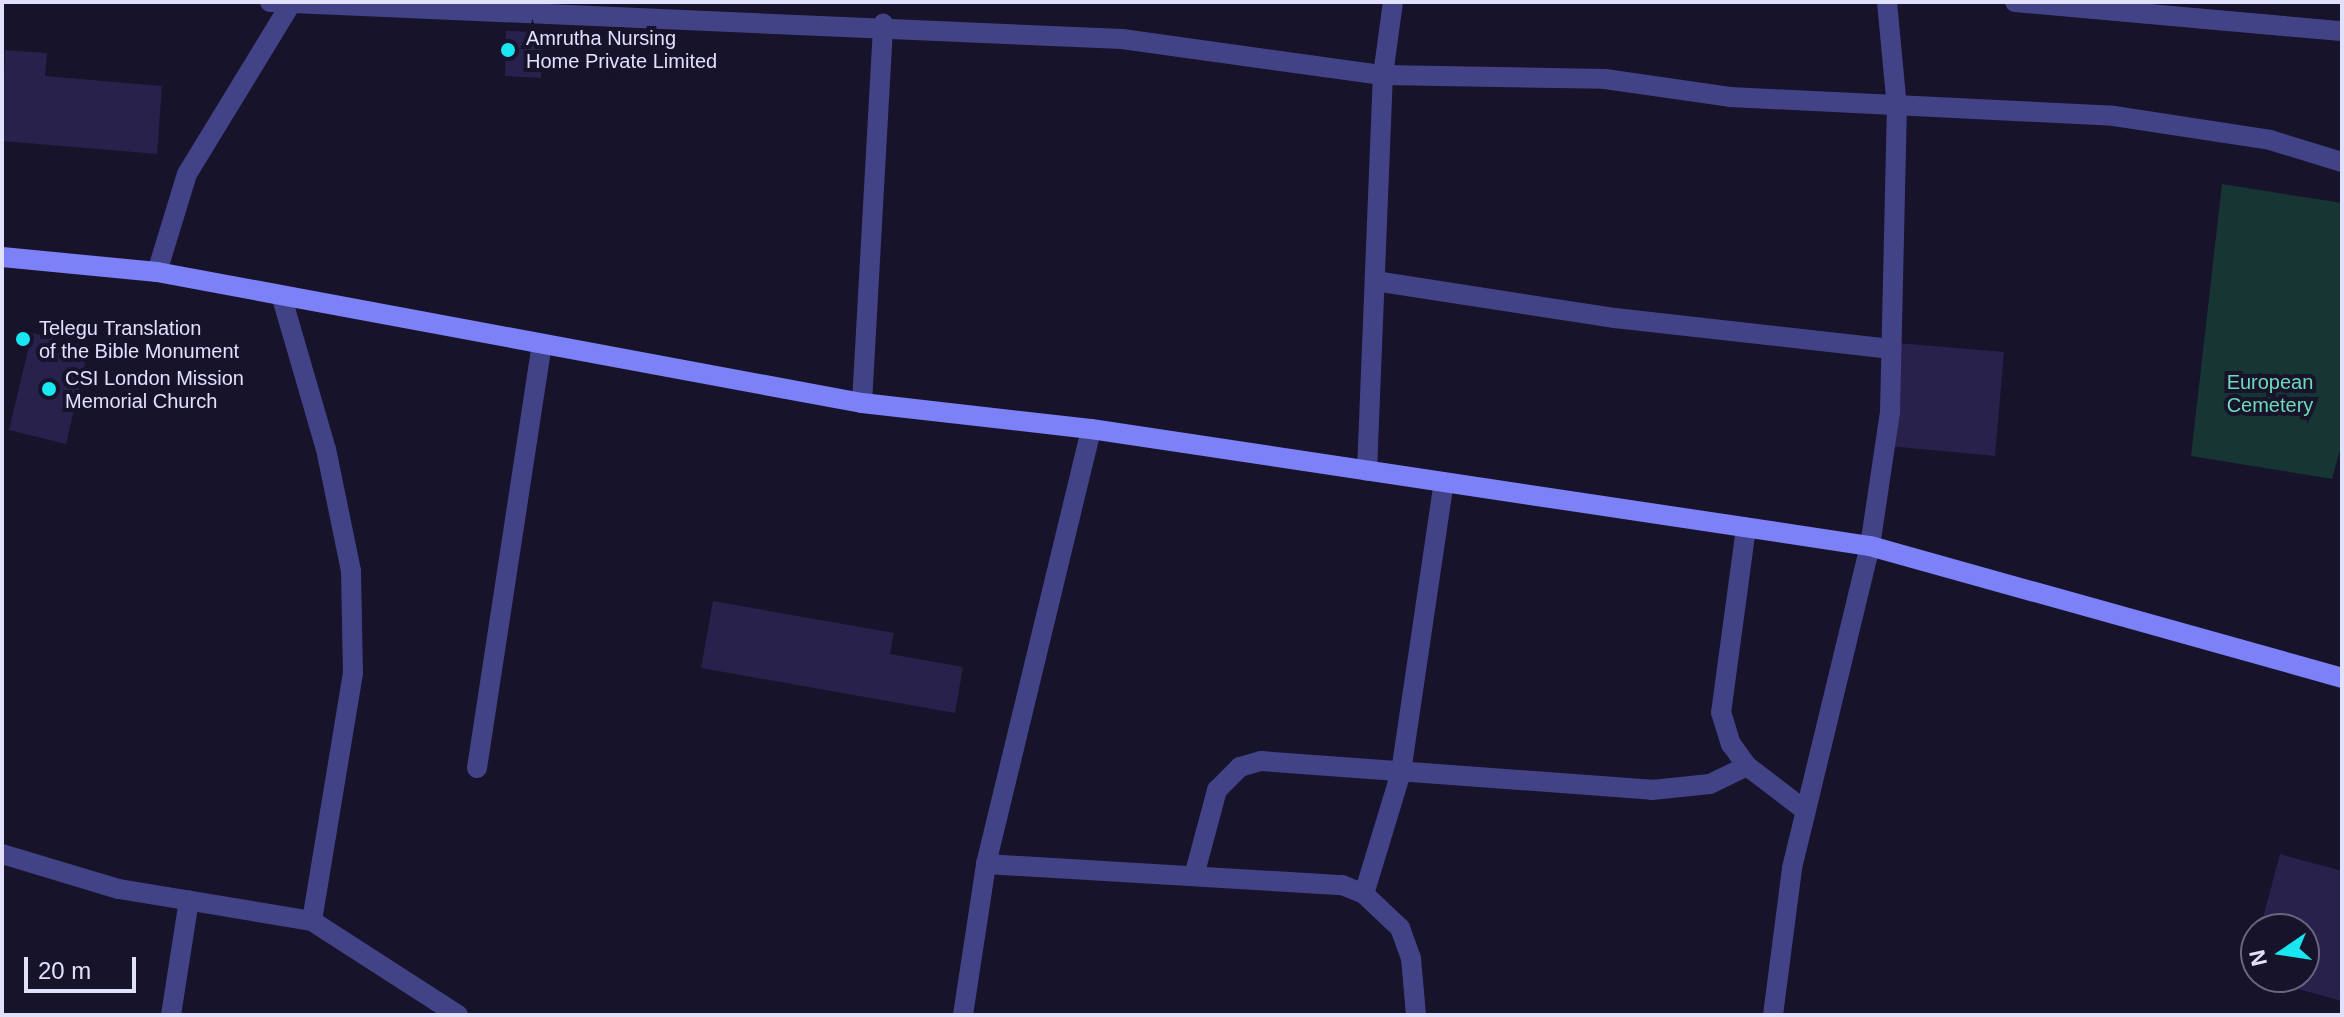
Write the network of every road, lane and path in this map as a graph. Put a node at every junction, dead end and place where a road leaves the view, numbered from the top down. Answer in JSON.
{"nodes":[{"id":1,"x":270,"y":2,"type":"edge"},
{"id":2,"x":1393,"y":2,"type":"edge"},
{"id":3,"x":1887,"y":2,"type":"edge"},
{"id":4,"x":2015,"y":2,"type":"edge"},
{"id":5,"x":292,"y":3,"type":"edge"},
{"id":6,"x":883,"y":24,"type":"junction"},
{"id":7,"x":2342,"y":31,"type":"edge"},
{"id":8,"x":1383,"y":75,"type":"junction"},
{"id":9,"x":1897,"y":108,"type":"junction"},
{"id":10,"x":2342,"y":162,"type":"edge"},
{"id":11,"x":2,"y":257,"type":"edge"},
{"id":12,"x":157,"y":272,"type":"junction"},
{"id":13,"x":1375,"y":281,"type":"junction"},
{"id":14,"x":282,"y":298,"type":"junction"},
{"id":15,"x":542,"y":345,"type":"junction"},
{"id":16,"x":1891,"y":349,"type":"junction"},
{"id":17,"x":862,"y":403,"type":"junction"},
{"id":18,"x":1091,"y":429,"type":"junction"},
{"id":19,"x":1367,"y":471,"type":"junction"},
{"id":20,"x":1444,"y":482,"type":"junction"},
{"id":21,"x":1746,"y":528,"type":"junction"},
{"id":22,"x":1870,"y":546,"type":"junction"},
{"id":23,"x":2342,"y":678,"type":"edge"},
{"id":24,"x":1747,"y":766,"type":"junction"},
{"id":25,"x":477,"y":768,"type":"dead end"},
{"id":26,"x":1401,"y":772,"type":"junction"},
{"id":27,"x":1806,"y":811,"type":"junction"},
{"id":28,"x":2,"y":854,"type":"edge"},
{"id":29,"x":986,"y":864,"type":"junction"},
{"id":30,"x":1194,"y":876,"type":"junction"},
{"id":31,"x":1364,"y":894,"type":"junction"},
{"id":32,"x":189,"y":900,"type":"junction"},
{"id":33,"x":312,"y":921,"type":"junction"},
{"id":34,"x":171,"y":1015,"type":"edge"},
{"id":35,"x":458,"y":1015,"type":"edge"},
{"id":36,"x":963,"y":1015,"type":"edge"},
{"id":37,"x":1416,"y":1015,"type":"edge"},
{"id":38,"x":1773,"y":1015,"type":"edge"}],
"edges":[{"from":1,"to":5,"type":"street"},
{"from":2,"to":8,"type":"street"},
{"from":3,"to":9,"type":"street"},
{"from":4,"to":7,"type":"street"},
{"from":5,"to":6,"type":"street"},
{"from":5,"to":12,"type":"street"},
{"from":6,"to":8,"type":"street"},
{"from":6,"to":17,"type":"street"},
{"from":8,"to":9,"type":"street"},
{"from":8,"to":13,"type":"street"},
{"from":9,"to":10,"type":"street"},
{"from":9,"to":16,"type":"street"},
{"from":11,"to":12,"type":"main road"},
{"from":12,"to":14,"type":"main road"},
{"from":13,"to":16,"type":"street"},
{"from":13,"to":19,"type":"street"},
{"from":14,"to":15,"type":"main road"},
{"from":14,"to":33,"type":"street"},
{"from":15,"to":17,"type":"main road"},
{"from":15,"to":25,"type":"street"},
{"from":16,"to":22,"type":"street"},
{"from":17,"to":18,"type":"main road"},
{"from":18,"to":19,"type":"main road"},
{"from":18,"to":29,"type":"street"},
{"from":19,"to":20,"type":"main road"},
{"from":20,"to":21,"type":"main road"},
{"from":20,"to":26,"type":"street"},
{"from":21,"to":22,"type":"main road"},
{"from":21,"to":24,"type":"street"},
{"from":22,"to":23,"type":"main road"},
{"from":22,"to":27,"type":"street"},
{"from":24,"to":26,"type":"street"},
{"from":24,"to":27,"type":"street"},
{"from":26,"to":30,"type":"street"},
{"from":26,"to":31,"type":"street"},
{"from":27,"to":38,"type":"street"},
{"from":28,"to":32,"type":"street"},
{"from":29,"to":30,"type":"street"},
{"from":29,"to":36,"type":"street"},
{"from":30,"to":31,"type":"street"},
{"from":31,"to":37,"type":"street"},
{"from":32,"to":33,"type":"street"},
{"from":32,"to":34,"type":"street"},
{"from":33,"to":35,"type":"street"}]}
